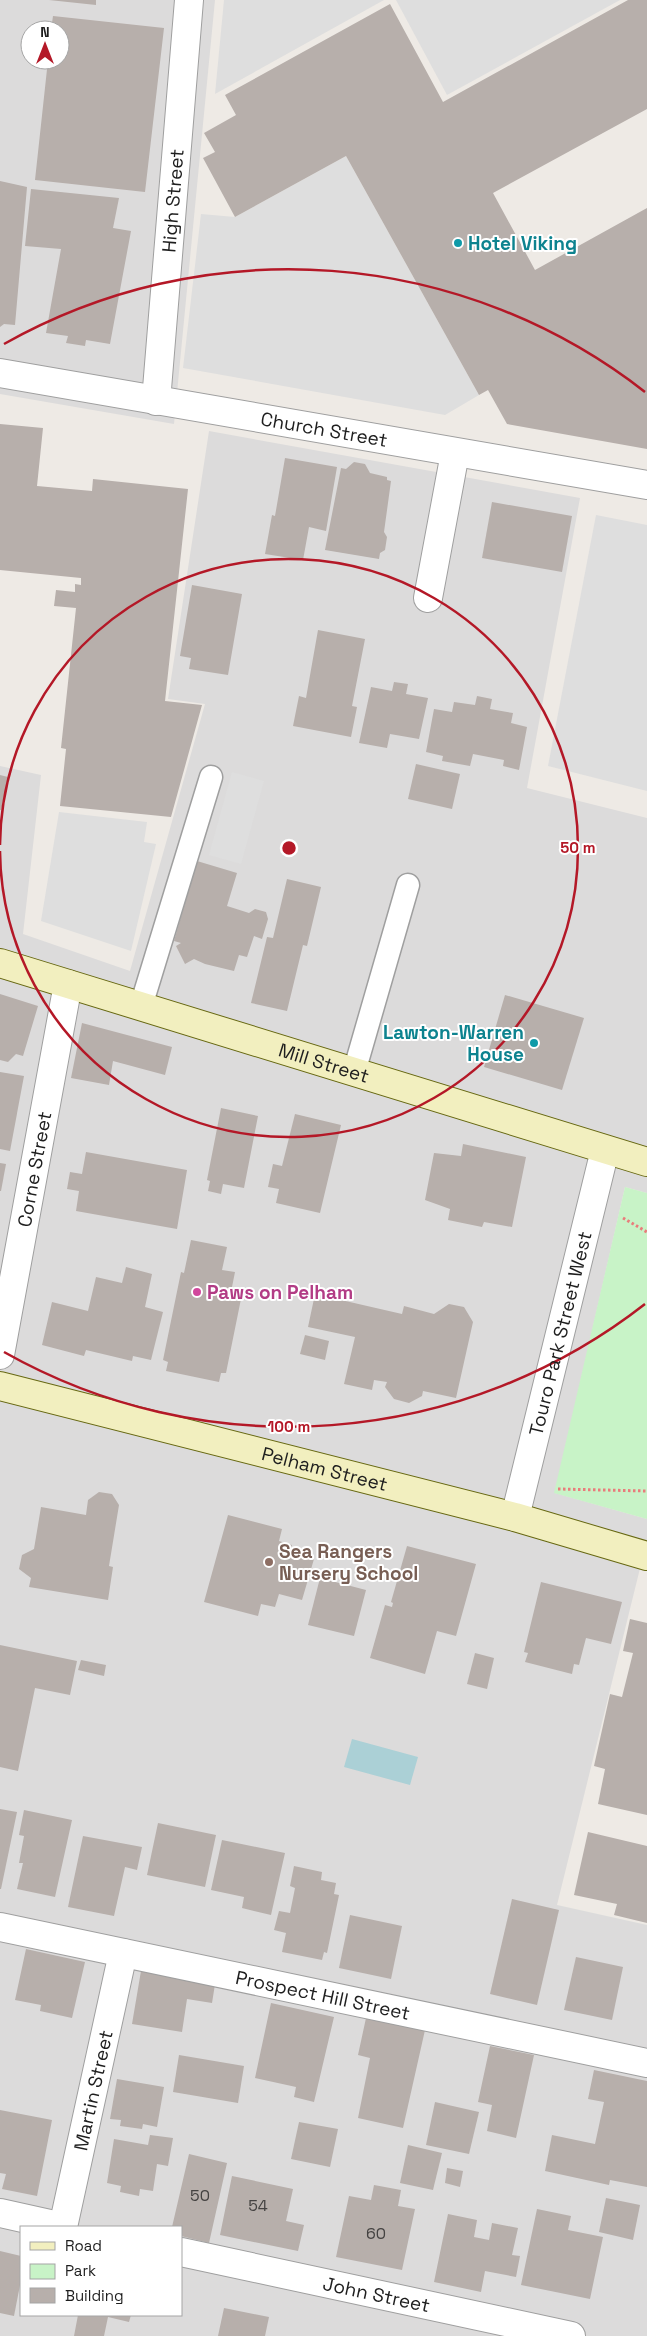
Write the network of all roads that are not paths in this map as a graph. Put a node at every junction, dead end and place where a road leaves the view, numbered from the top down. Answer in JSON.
{"nodes":[{"id":1,"x":189,"y":0,"type":"edge"},
{"id":2,"x":0,"y":373,"type":"edge"},
{"id":3,"x":156,"y":401,"type":"junction"},
{"id":4,"x":455,"y":453,"type":"junction"},
{"id":5,"x":647,"y":485,"type":"edge"},
{"id":6,"x":428,"y":598,"type":"dead end"},
{"id":7,"x":210,"y":777,"type":"dead end"},
{"id":8,"x":408,"y":885,"type":"dead end"},
{"id":9,"x":0,"y":963,"type":"edge"},
{"id":10,"x":68,"y":984,"type":"junction"},
{"id":11,"x":141,"y":1006,"type":"junction"},
{"id":12,"x":354,"y":1072,"type":"junction"},
{"id":13,"x":605,"y":1150,"type":"junction"},
{"id":14,"x":647,"y":1162,"type":"edge"},
{"id":15,"x":0,"y":1355,"type":"edge"},
{"id":16,"x":0,"y":1386,"type":"edge"},
{"id":17,"x":515,"y":1517,"type":"junction"},
{"id":18,"x":647,"y":1556,"type":"edge"},
{"id":19,"x":0,"y":1927,"type":"edge"},
{"id":20,"x":123,"y":1953,"type":"junction"},
{"id":21,"x":647,"y":2063,"type":"edge"},
{"id":22,"x":0,"y":2213,"type":"edge"},
{"id":23,"x":58,"y":2226,"type":"edge"},
{"id":24,"x":63,"y":2226,"type":"edge"},
{"id":25,"x":182,"y":2252,"type":"edge"},
{"id":26,"x":478,"y":2326,"type":"edge"},
{"id":27,"x":571,"y":2336,"type":"edge"}],
"edges":[{"from":1,"to":3,"type":"street","name":"High Street"},
{"from":2,"to":3,"type":"street","name":"Church Street"},
{"from":3,"to":4,"type":"street","name":"Church Street"},
{"from":4,"to":5,"type":"street","name":"Church Street"},
{"from":4,"to":6,"type":"street"},
{"from":7,"to":11,"type":"lane"},
{"from":8,"to":12,"type":"lane"},
{"from":9,"to":10,"type":"street","name":"Mill Street"},
{"from":10,"to":11,"type":"street","name":"Mill Street"},
{"from":10,"to":15,"type":"street","name":"Corne Street"},
{"from":11,"to":12,"type":"street","name":"Mill Street"},
{"from":12,"to":13,"type":"street","name":"Mill Street"},
{"from":13,"to":14,"type":"street","name":"Mill Street"},
{"from":13,"to":17,"type":"street","name":"Touro Park Street West"},
{"from":16,"to":17,"type":"street","name":"Pelham Street"},
{"from":17,"to":18,"type":"street","name":"Pelham Street"},
{"from":19,"to":20,"type":"street","name":"Prospect Hill Street"},
{"from":20,"to":21,"type":"street","name":"Prospect Hill Street"},
{"from":20,"to":24,"type":"street","name":"Martin Street"},
{"from":22,"to":23,"type":"street"},
{"from":25,"to":26,"type":"street","name":"John Street"},
{"from":26,"to":27,"type":"street","name":"John Street"}]}
